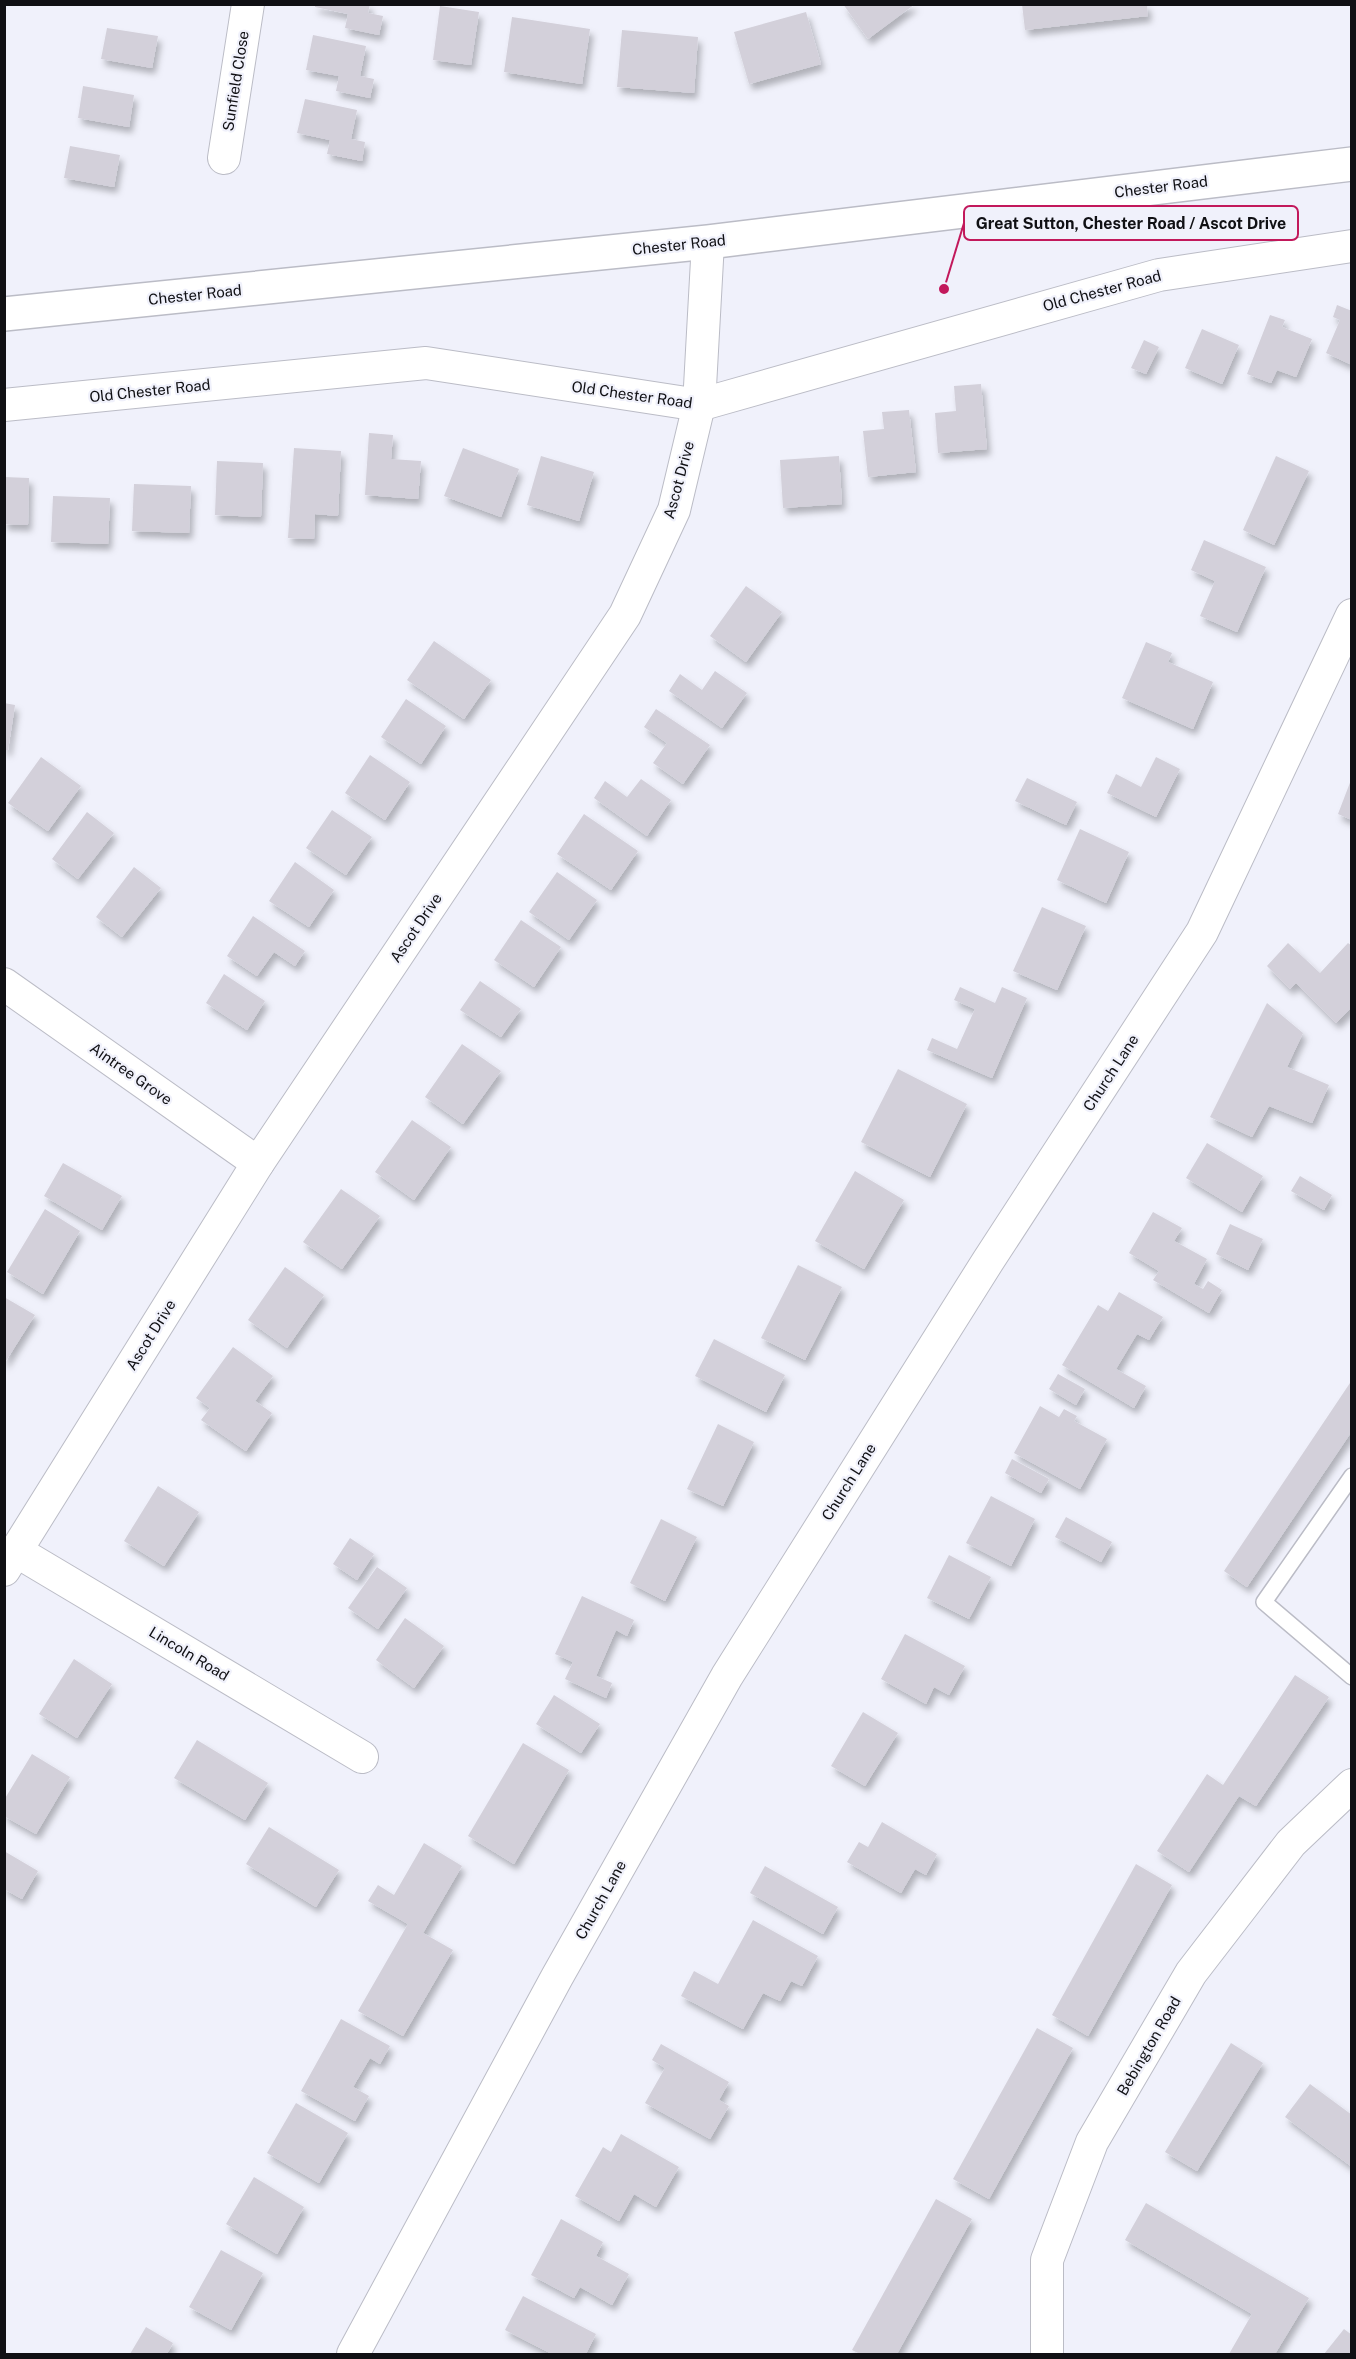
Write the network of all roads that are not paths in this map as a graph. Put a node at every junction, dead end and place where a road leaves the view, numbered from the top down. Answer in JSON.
{"nodes":[{"id":1,"x":248,"y":4,"type":"edge"},
{"id":2,"x":224,"y":158,"type":"dead end"},
{"id":3,"x":1352,"y":164,"type":"edge"},
{"id":4,"x":708,"y":242,"type":"junction"},
{"id":5,"x":1352,"y":246,"type":"edge"},
{"id":6,"x":4,"y":314,"type":"edge"},
{"id":7,"x":4,"y":405,"type":"edge"},
{"id":8,"x":699,"y":405,"type":"junction"},
{"id":9,"x":1352,"y":615,"type":"edge"},
{"id":10,"x":4,"y":984,"type":"edge"},
{"id":11,"x":258,"y":1163,"type":"junction"},
{"id":12,"x":1352,"y":1476,"type":"edge"},
{"id":13,"x":10,"y":1560,"type":"edge"},
{"id":14,"x":1352,"y":1677,"type":"edge"},
{"id":15,"x":362,"y":1757,"type":"dead end"},
{"id":16,"x":1352,"y":1785,"type":"edge"},
{"id":17,"x":353,"y":2355,"type":"edge"},
{"id":18,"x":1047,"y":2355,"type":"edge"}],
"edges":[{"from":1,"to":2,"type":"street","name":"Sunfield Close"},
{"from":3,"to":4,"type":"main road","name":"Chester Road"},
{"from":4,"to":6,"type":"main road","name":"Chester Road"},
{"from":4,"to":8,"type":"street","name":"Ascot Drive"},
{"from":5,"to":8,"type":"street","name":"Old Chester Road"},
{"from":7,"to":8,"type":"street","name":"Old Chester Road"},
{"from":8,"to":11,"type":"street","name":"Ascot Drive"},
{"from":9,"to":17,"type":"street","name":"Church Lane"},
{"from":10,"to":11,"type":"street","name":"Aintree Grove"},
{"from":11,"to":13,"type":"street","name":"Ascot Drive"},
{"from":12,"to":14,"type":"lane"},
{"from":13,"to":15,"type":"street","name":"Lincoln Road"},
{"from":16,"to":18,"type":"street","name":"Bebington Road"}]}
